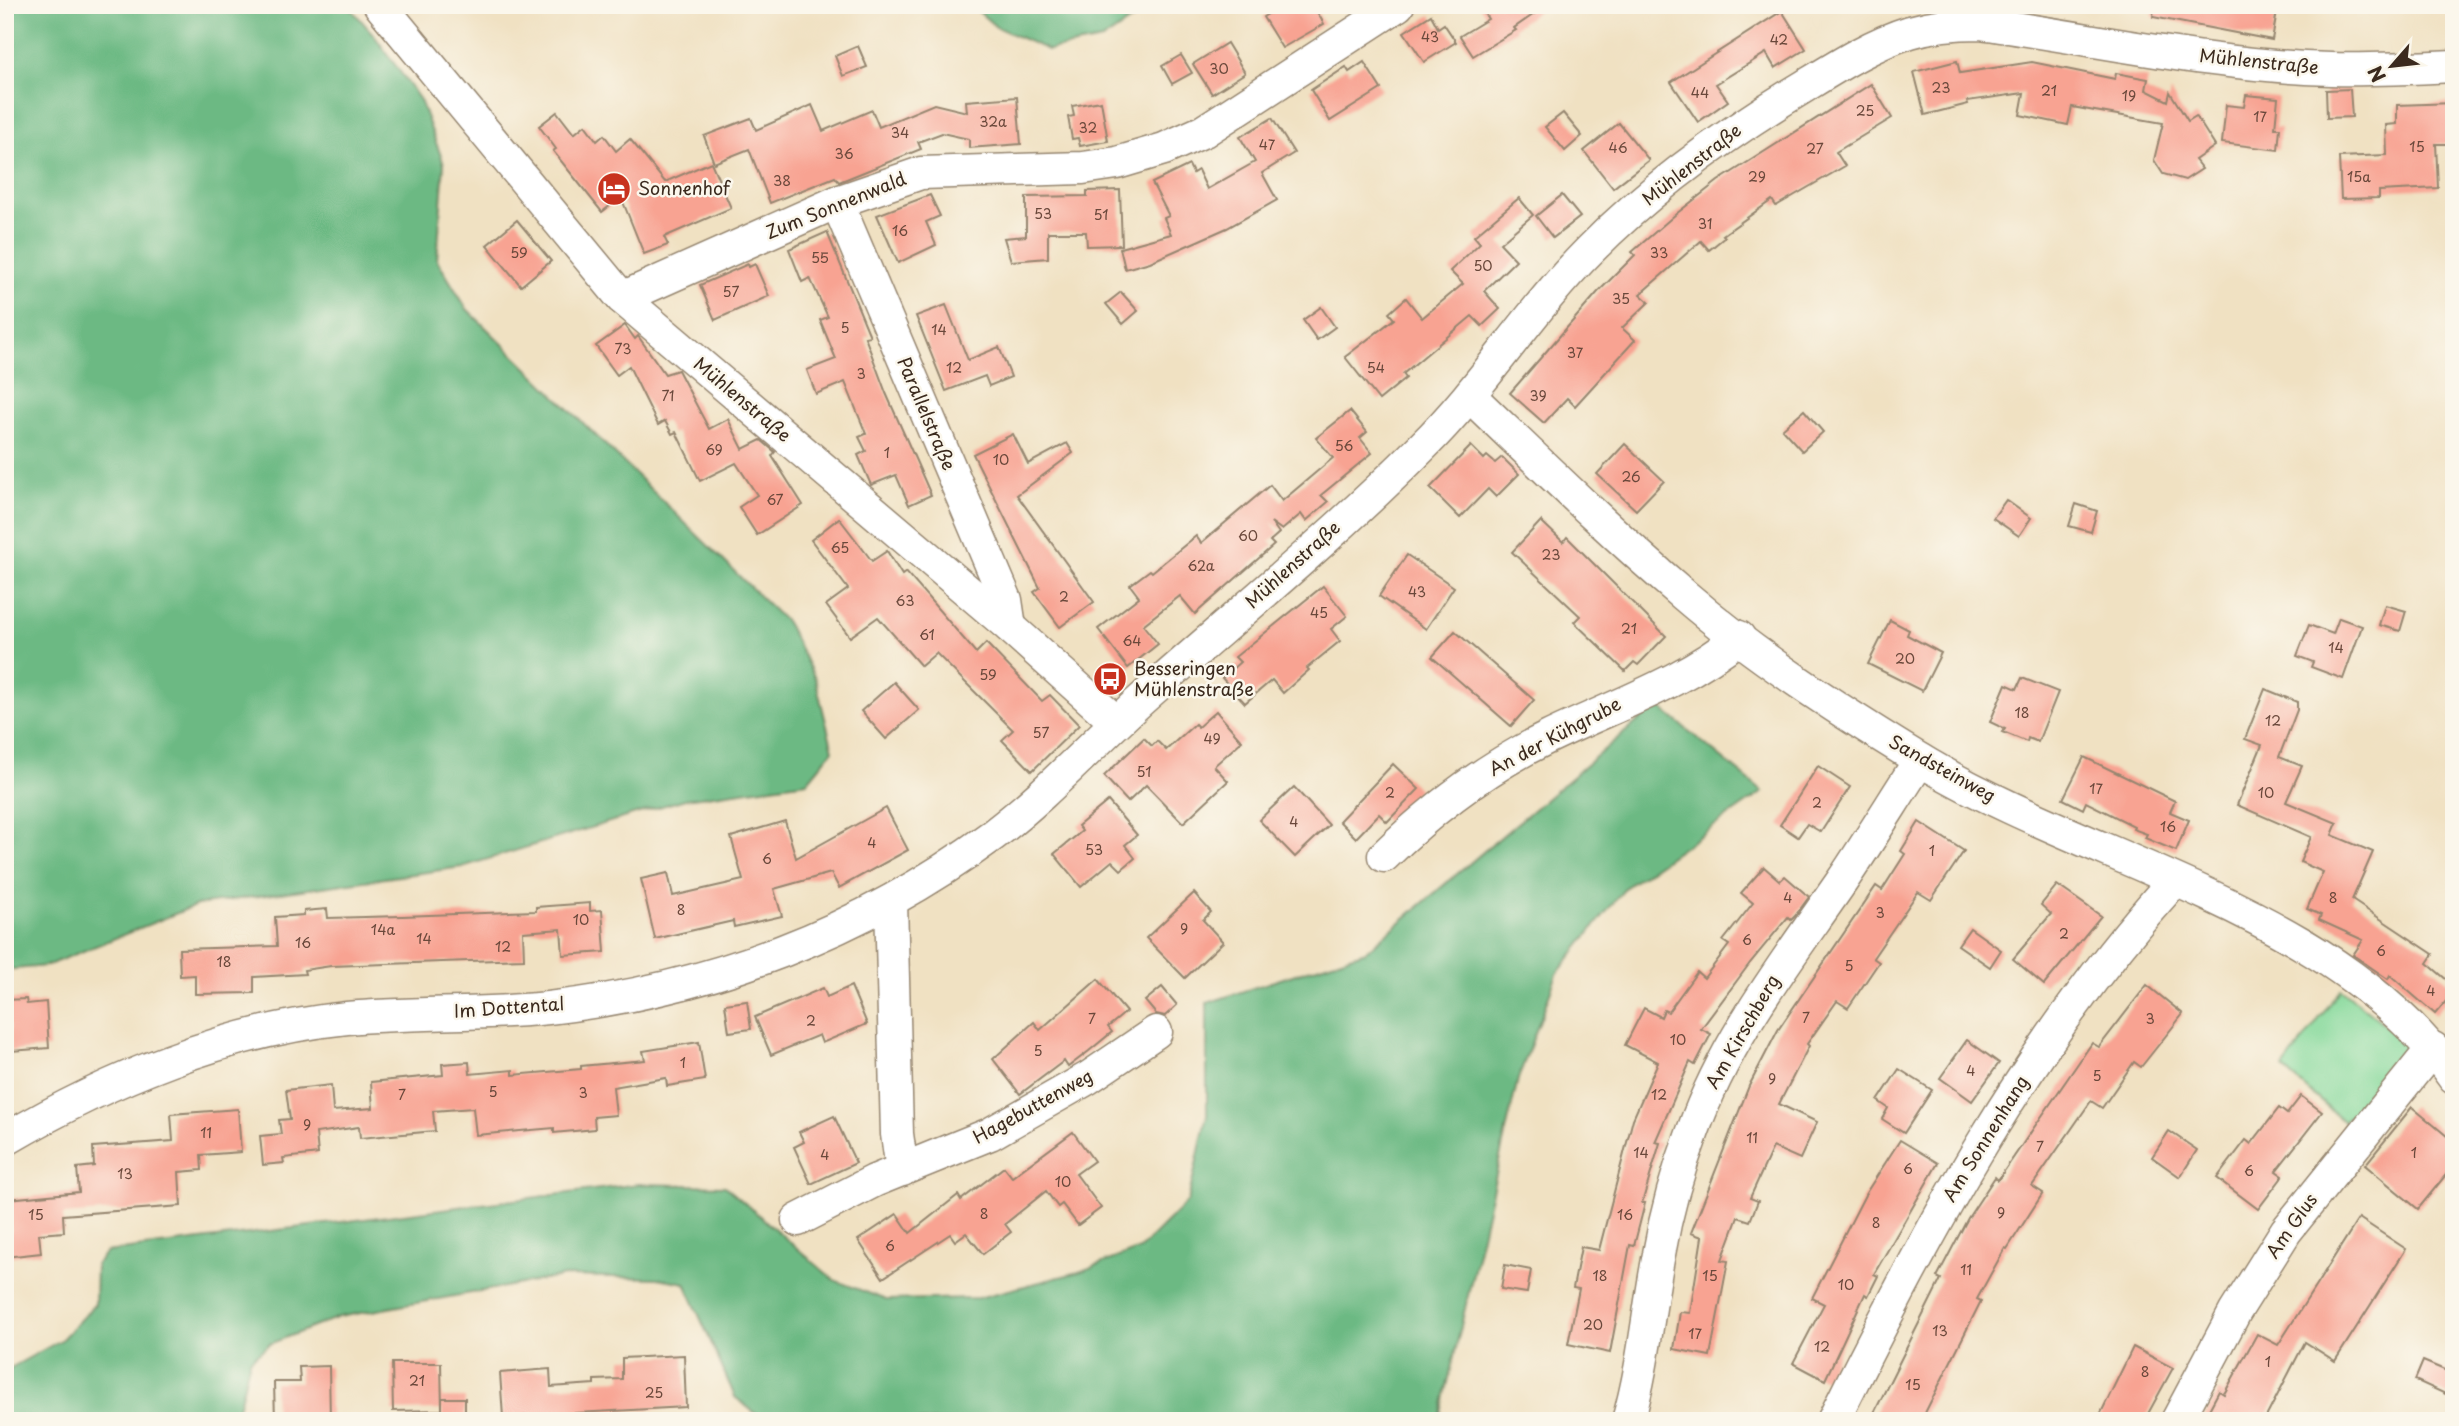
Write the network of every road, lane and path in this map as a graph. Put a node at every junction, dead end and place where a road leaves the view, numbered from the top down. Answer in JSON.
{"nodes":[{"id":1,"x":380,"y":5,"type":"edge"},
{"id":2,"x":1398,"y":5,"type":"edge"},
{"id":3,"x":1981,"y":14,"type":"edge"},
{"id":4,"x":2454,"y":66,"type":"edge"},
{"id":5,"x":838,"y":202,"type":"junction"},
{"id":6,"x":622,"y":298,"type":"junction"},
{"id":7,"x":1470,"y":396,"type":"junction"},
{"id":8,"x":1010,"y":627,"type":"junction"},
{"id":9,"x":1739,"y":637,"type":"junction"},
{"id":10,"x":1116,"y":722,"type":"junction"},
{"id":11,"x":1920,"y":760,"type":"junction"},
{"id":12,"x":998,"y":831,"type":"joint"},
{"id":13,"x":1384,"y":856,"type":"dead end"},
{"id":14,"x":2175,"y":881,"type":"junction"},
{"id":15,"x":891,"y":901,"type":"junction"},
{"id":16,"x":1156,"y":1032,"type":"dead end"},
{"id":17,"x":2433,"y":1048,"type":"junction"},
{"id":18,"x":2454,"y":1078,"type":"edge"},
{"id":19,"x":5,"y":1140,"type":"edge"},
{"id":20,"x":902,"y":1170,"type":"junction"},
{"id":21,"x":798,"y":1220,"type":"dead end"},
{"id":22,"x":1628,"y":1421,"type":"edge"},
{"id":23,"x":1833,"y":1421,"type":"edge"},
{"id":24,"x":2176,"y":1421,"type":"edge"}],
"edges":[{"from":1,"to":6,"type":"street"},
{"from":2,"to":5,"type":"street","name":"Zum Sonnenwald"},
{"from":3,"to":4,"type":"street","name":"Mühlenstraße"},
{"from":3,"to":7,"type":"street","name":"Mühlenstraße"},
{"from":5,"to":6,"type":"street","name":"Zum Sonnenwald"},
{"from":5,"to":8,"type":"street","name":"Parallelstraße"},
{"from":6,"to":8,"type":"street","name":"Mühlenstraße"},
{"from":7,"to":9,"type":"street","name":"Sandsteinweg"},
{"from":7,"to":10,"type":"street","name":"Mühlenstraße"},
{"from":8,"to":10,"type":"street","name":"Mühlenstraße"},
{"from":9,"to":11,"type":"street","name":"Sandsteinweg"},
{"from":9,"to":13,"type":"street","name":"An der Kühgrube"},
{"from":10,"to":12,"type":"street","name":"Mühlenstraße"},
{"from":11,"to":14,"type":"street","name":"Sandsteinweg"},
{"from":11,"to":22,"type":"street","name":"Am Kirschberg"},
{"from":12,"to":15,"type":"street","name":"Im Dottental"},
{"from":14,"to":17,"type":"street","name":"Sandsteinweg"},
{"from":14,"to":23,"type":"street","name":"Am Sonnenhang"},
{"from":15,"to":19,"type":"street","name":"Im Dottental"},
{"from":15,"to":20,"type":"street"},
{"from":16,"to":20,"type":"street","name":"Hagebuttenweg"},
{"from":17,"to":18,"type":"street","name":"Sandsteinweg"},
{"from":17,"to":24,"type":"street","name":"Am Glus"},
{"from":20,"to":21,"type":"street","name":"Hagebuttenweg"}]}
